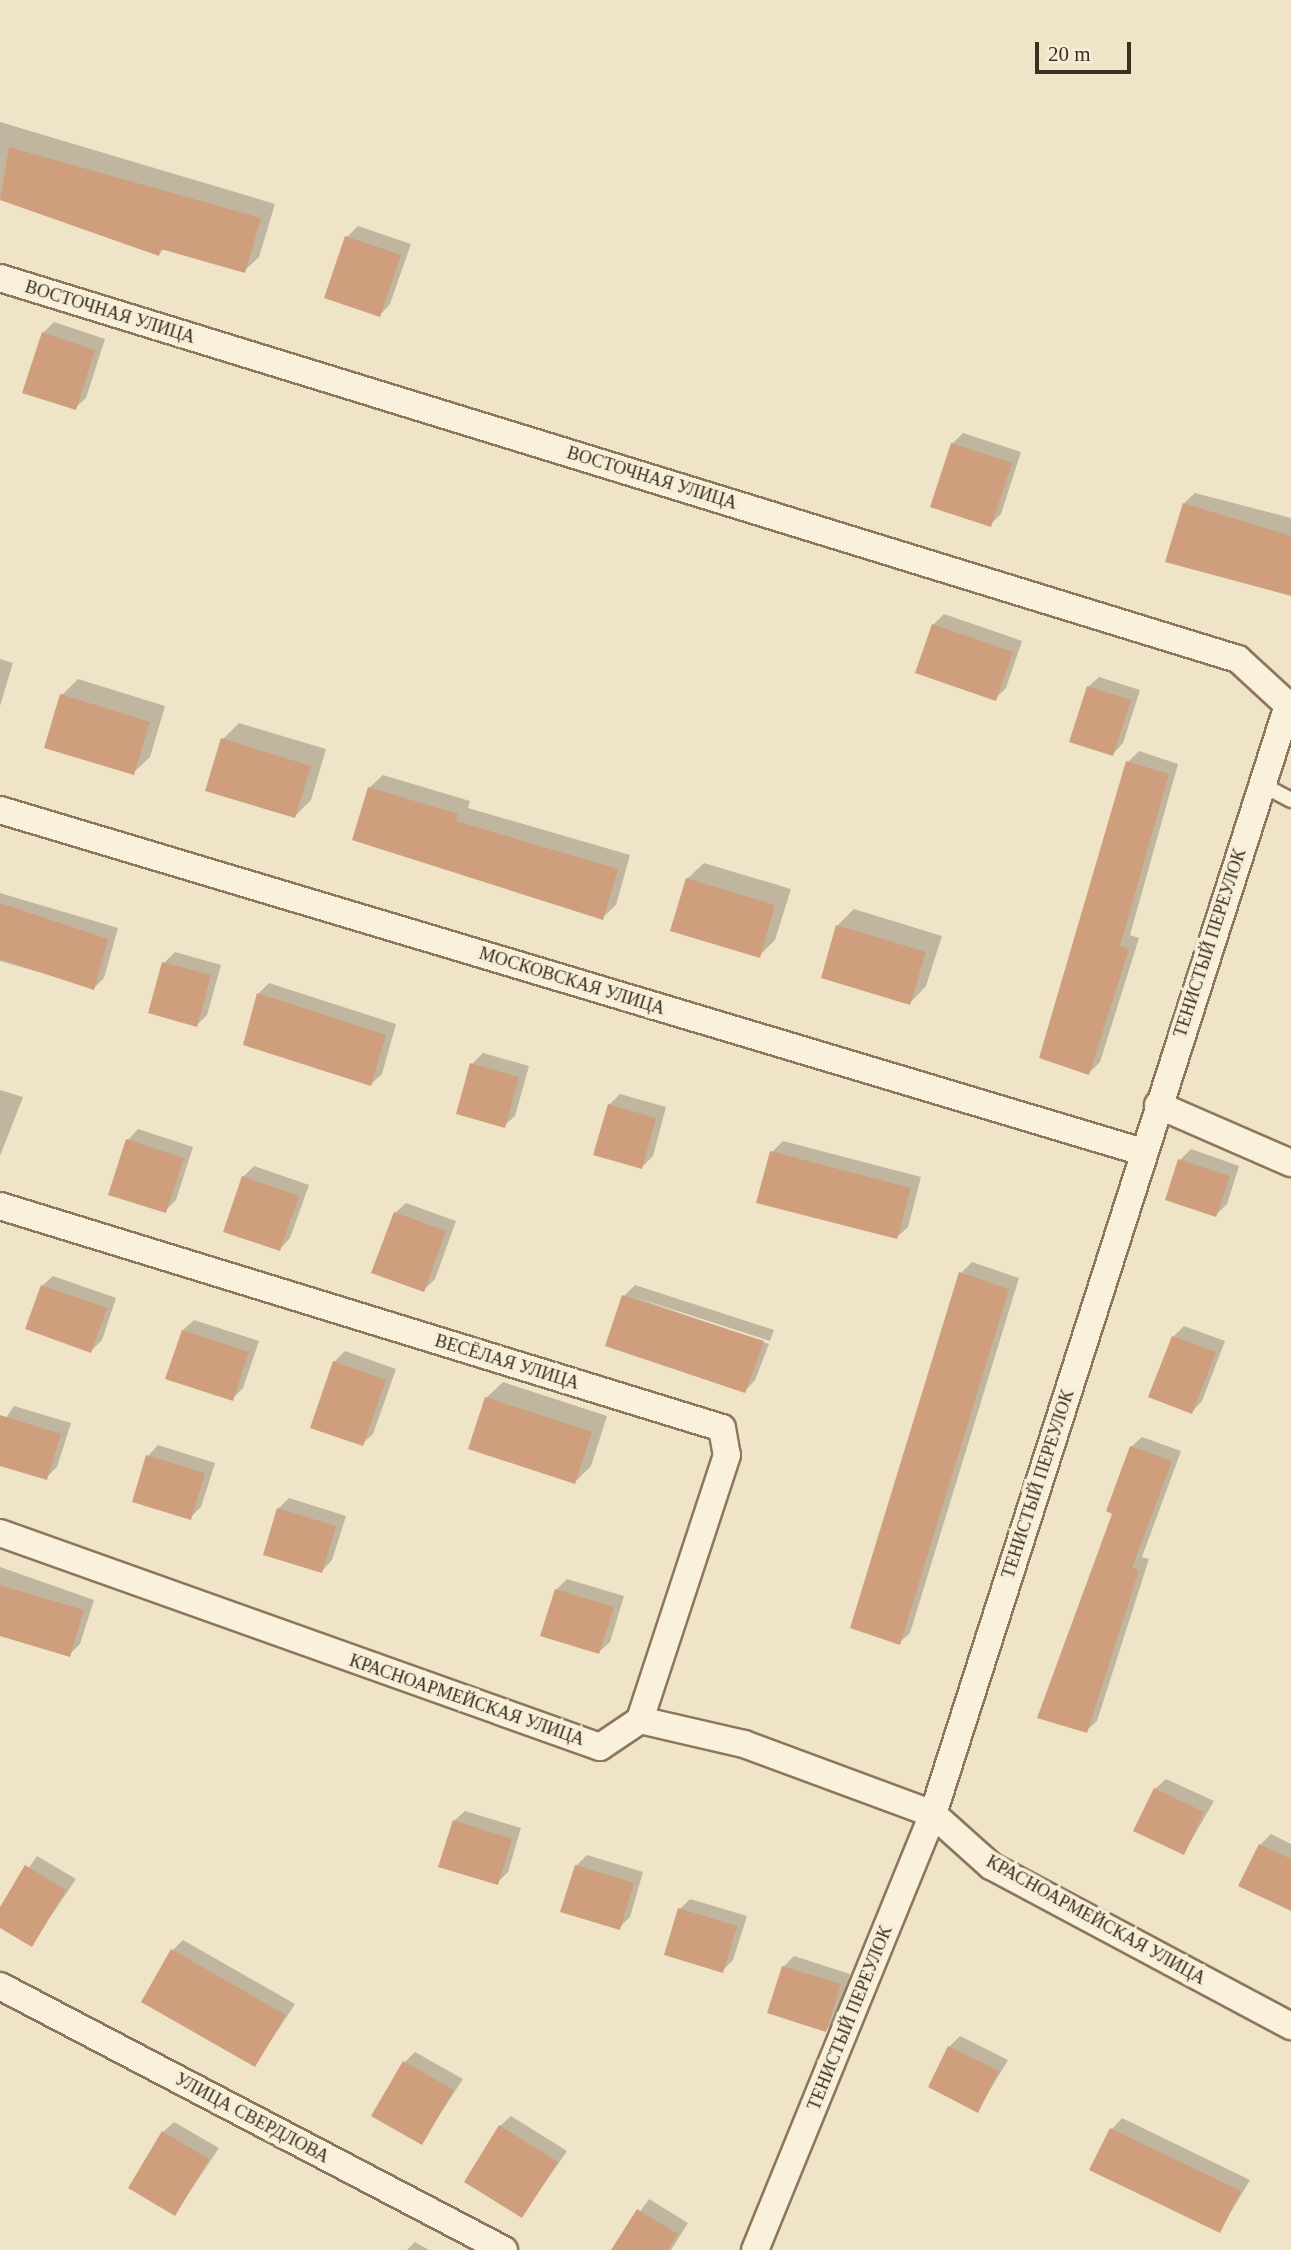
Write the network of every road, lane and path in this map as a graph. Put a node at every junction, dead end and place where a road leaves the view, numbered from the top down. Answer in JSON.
{"nodes":[{"id":1,"x":0,"y":278,"type":"edge"},
{"id":2,"x":1288,"y":705,"type":"joint"},
{"id":3,"x":1261,"y":784,"type":"junction"},
{"id":4,"x":1291,"y":800,"type":"edge"},
{"id":5,"x":0,"y":810,"type":"edge"},
{"id":6,"x":1158,"y":1105,"type":"junction"},
{"id":7,"x":1143,"y":1152,"type":"junction"},
{"id":8,"x":1291,"y":1163,"type":"edge"},
{"id":9,"x":0,"y":1206,"type":"edge"},
{"id":10,"x":0,"y":1534,"type":"edge"},
{"id":11,"x":640,"y":1720,"type":"junction"},
{"id":12,"x":933,"y":1814,"type":"junction"},
{"id":13,"x":0,"y":1986,"type":"edge"},
{"id":14,"x":1291,"y":2026,"type":"edge"},
{"id":15,"x":504,"y":2250,"type":"edge"},
{"id":16,"x":755,"y":2250,"type":"edge"}],
"edges":[{"from":1,"to":2,"type":"street","name":"ВОСТОЧНАЯ УЛИЦА"},
{"from":2,"to":3,"type":"street","name":"ТЕНИСТЫЙ ПЕРЕУЛОК"},
{"from":3,"to":4,"type":"lane"},
{"from":3,"to":6,"type":"street","name":"ТЕНИСТЫЙ ПЕРЕУЛОК"},
{"from":5,"to":7,"type":"street","name":"МОСКОВСКАЯ УЛИЦА"},
{"from":6,"to":7,"type":"street","name":"ТЕНИСТЫЙ ПЕРЕУЛОК"},
{"from":6,"to":8,"type":"street"},
{"from":7,"to":12,"type":"street","name":"ТЕНИСТЫЙ ПЕРЕУЛОК"},
{"from":9,"to":11,"type":"street","name":"ВЕСЁЛАЯ УЛИЦА"},
{"from":10,"to":11,"type":"street","name":"КРАСНОАРМЕЙСКАЯ УЛИЦА"},
{"from":11,"to":12,"type":"street","name":"КРАСНОАРМЕЙСКАЯ УЛИЦА"},
{"from":12,"to":14,"type":"street","name":"КРАСНОАРМЕЙСКАЯ УЛИЦА"},
{"from":12,"to":16,"type":"street","name":"ТЕНИСТЫЙ ПЕРЕУЛОК"},
{"from":13,"to":15,"type":"street","name":"УЛИЦА СВЕРДЛОВА"}]}
